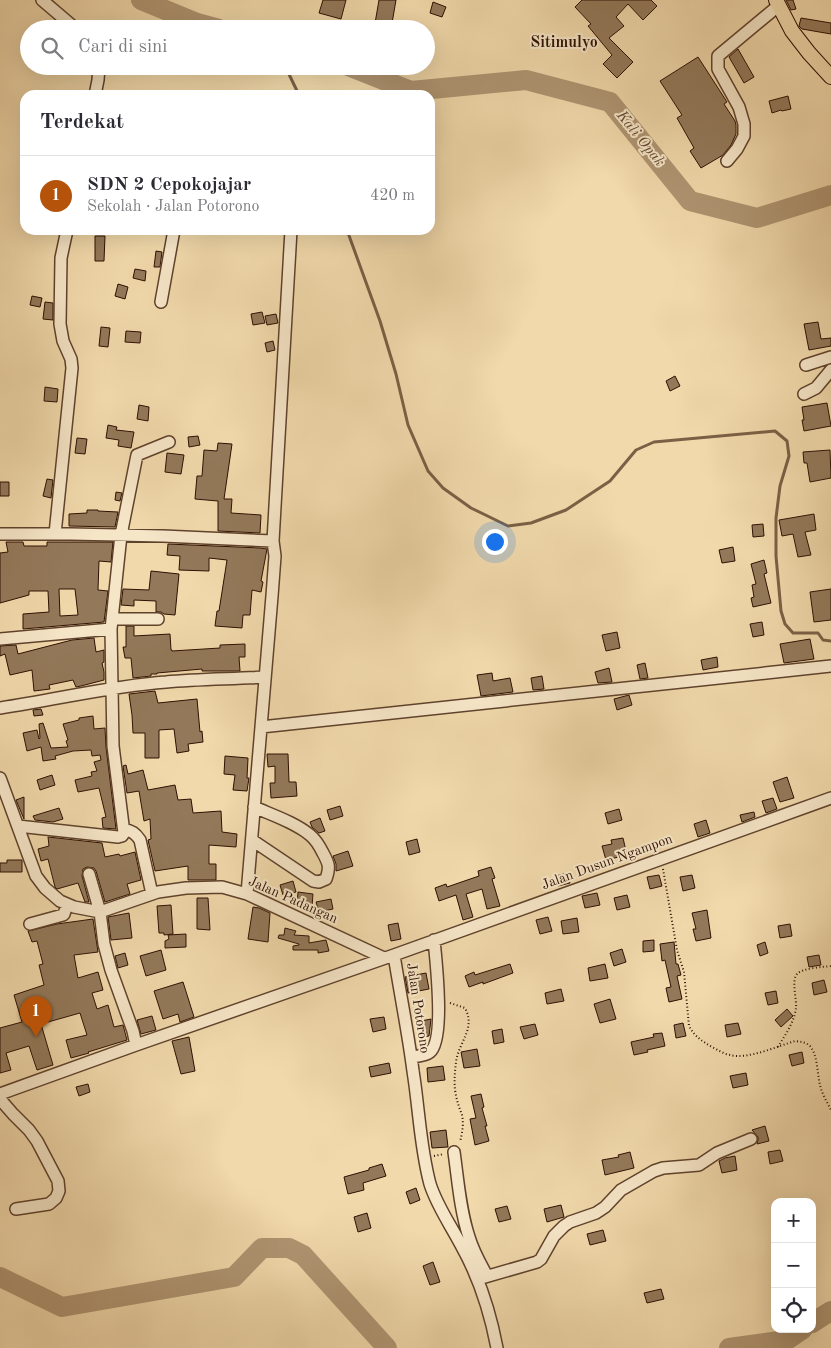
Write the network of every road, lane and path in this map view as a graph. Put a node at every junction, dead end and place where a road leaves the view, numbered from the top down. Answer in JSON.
{"nodes":[{"id":1,"x":42,"y":0,"type":"edge"},
{"id":2,"x":777,"y":3,"type":"edge"},
{"id":3,"x":65,"y":20,"type":"edge"},
{"id":4,"x":98,"y":75,"type":"edge"},
{"id":5,"x":831,"y":77,"type":"edge"},
{"id":6,"x":96,"y":90,"type":"edge"},
{"id":7,"x":727,"y":161,"type":"dead end"},
{"id":8,"x":66,"y":235,"type":"edge"},
{"id":9,"x":173,"y":235,"type":"edge"},
{"id":10,"x":292,"y":235,"type":"edge"},
{"id":11,"x":162,"y":302,"type":"dead end"},
{"id":12,"x":831,"y":357,"type":"edge"},
{"id":13,"x":806,"y":365,"type":"dead end"},
{"id":14,"x":831,"y":370,"type":"edge"},
{"id":15,"x":804,"y":394,"type":"dead end"},
{"id":16,"x":169,"y":442,"type":"dead end"},
{"id":17,"x":0,"y":534,"type":"edge"},
{"id":18,"x":55,"y":534,"type":"junction"},
{"id":19,"x":121,"y":535,"type":"junction"},
{"id":20,"x":272,"y":542,"type":"junction"},
{"id":21,"x":158,"y":620,"type":"dead end"},
{"id":22,"x":112,"y":624,"type":"junction"},
{"id":23,"x":0,"y":639,"type":"edge"},
{"id":24,"x":831,"y":666,"type":"edge"},
{"id":25,"x":264,"y":677,"type":"junction"},
{"id":26,"x":112,"y":689,"type":"junction"},
{"id":27,"x":0,"y":708,"type":"edge"},
{"id":28,"x":261,"y":728,"type":"junction"},
{"id":29,"x":0,"y":778,"type":"edge"},
{"id":30,"x":831,"y":798,"type":"edge"},
{"id":31,"x":254,"y":807,"type":"junction"},
{"id":32,"x":18,"y":826,"type":"junction"},
{"id":33,"x":124,"y":829,"type":"junction"},
{"id":34,"x":252,"y":840,"type":"junction"},
{"id":35,"x":662,"y":859,"type":"junction"},
{"id":36,"x":89,"y":874,"type":"dead end"},
{"id":37,"x":152,"y":894,"type":"junction"},
{"id":38,"x":247,"y":894,"type":"junction"},
{"id":39,"x":67,"y":905,"type":"junction"},
{"id":40,"x":100,"y":912,"type":"junction"},
{"id":41,"x":30,"y":924,"type":"dead end"},
{"id":42,"x":434,"y":940,"type":"junction"},
{"id":43,"x":389,"y":956,"type":"junction"},
{"id":44,"x":831,"y":966,"type":"edge"},
{"id":45,"x":438,"y":999,"type":"junction"},
{"id":46,"x":136,"y":1045,"type":"junction"},
{"id":47,"x":778,"y":1047,"type":"junction"},
{"id":48,"x":411,"y":1057,"type":"junction"},
{"id":49,"x":0,"y":1094,"type":"edge"},
{"id":50,"x":0,"y":1099,"type":"edge"},
{"id":51,"x":831,"y":1110,"type":"edge"},
{"id":52,"x":750,"y":1139,"type":"dead end"},
{"id":53,"x":454,"y":1152,"type":"junction"},
{"id":54,"x":424,"y":1158,"type":"junction"},
{"id":55,"x":16,"y":1209,"type":"dead end"},
{"id":56,"x":482,"y":1277,"type":"junction"},
{"id":57,"x":497,"y":1348,"type":"edge"}],
"edges":[{"from":1,"to":3,"type":"street"},
{"from":2,"to":5,"type":"main road"},
{"from":2,"to":7,"type":"street"},
{"from":4,"to":6,"type":"street"},
{"from":8,"to":18,"type":"street"},
{"from":9,"to":11,"type":"street"},
{"from":10,"to":20,"type":"street"},
{"from":12,"to":13,"type":"street"},
{"from":14,"to":15,"type":"street"},
{"from":16,"to":19,"type":"street"},
{"from":17,"to":18,"type":"street"},
{"from":18,"to":19,"type":"street"},
{"from":19,"to":20,"type":"street"},
{"from":19,"to":22,"type":"street"},
{"from":20,"to":25,"type":"street"},
{"from":21,"to":22,"type":"street"},
{"from":22,"to":23,"type":"street"},
{"from":22,"to":26,"type":"street"},
{"from":24,"to":28,"type":"street"},
{"from":25,"to":26,"type":"street"},
{"from":25,"to":28,"type":"street"},
{"from":26,"to":27,"type":"street"},
{"from":26,"to":33,"type":"street"},
{"from":28,"to":31,"type":"street"},
{"from":29,"to":32,"type":"street","name":"Jalan Padangan"},
{"from":30,"to":35,"type":"street","name":"Jalan Dusun Ngampon"},
{"from":31,"to":34,"type":"street"},
{"from":31,"to":34,"type":"street"},
{"from":32,"to":33,"type":"street"},
{"from":32,"to":39,"type":"street","name":"Jalan Padangan"},
{"from":33,"to":37,"type":"street"},
{"from":34,"to":38,"type":"street"},
{"from":35,"to":42,"type":"street","name":"Jalan Dusun Ngampon"},
{"from":35,"to":47,"type":"path"},
{"from":36,"to":40,"type":"street"},
{"from":37,"to":38,"type":"street","name":"Jalan Padangan"},
{"from":37,"to":40,"type":"street","name":"Jalan Padangan"},
{"from":38,"to":43,"type":"street","name":"Jalan Padangan"},
{"from":39,"to":40,"type":"street","name":"Jalan Padangan"},
{"from":39,"to":41,"type":"street"},
{"from":40,"to":46,"type":"street"},
{"from":42,"to":43,"type":"street","name":"Jalan Dusun Ngampon"},
{"from":42,"to":45,"type":"street"},
{"from":43,"to":46,"type":"street","name":"Jalan Potorono"},
{"from":43,"to":48,"type":"street","name":"Jalan Potorono"},
{"from":44,"to":47,"type":"path"},
{"from":45,"to":48,"type":"street"},
{"from":45,"to":53,"type":"path"},
{"from":46,"to":49,"type":"street","name":"Jalan Potorono"},
{"from":47,"to":51,"type":"path"},
{"from":48,"to":54,"type":"street","name":"Jalan Potorono"},
{"from":50,"to":55,"type":"street"},
{"from":52,"to":56,"type":"street"},
{"from":53,"to":54,"type":"path"},
{"from":53,"to":56,"type":"street"},
{"from":54,"to":56,"type":"street","name":"Jalan Potorono"},
{"from":56,"to":57,"type":"street","name":"Jalan Potorono"}]}
